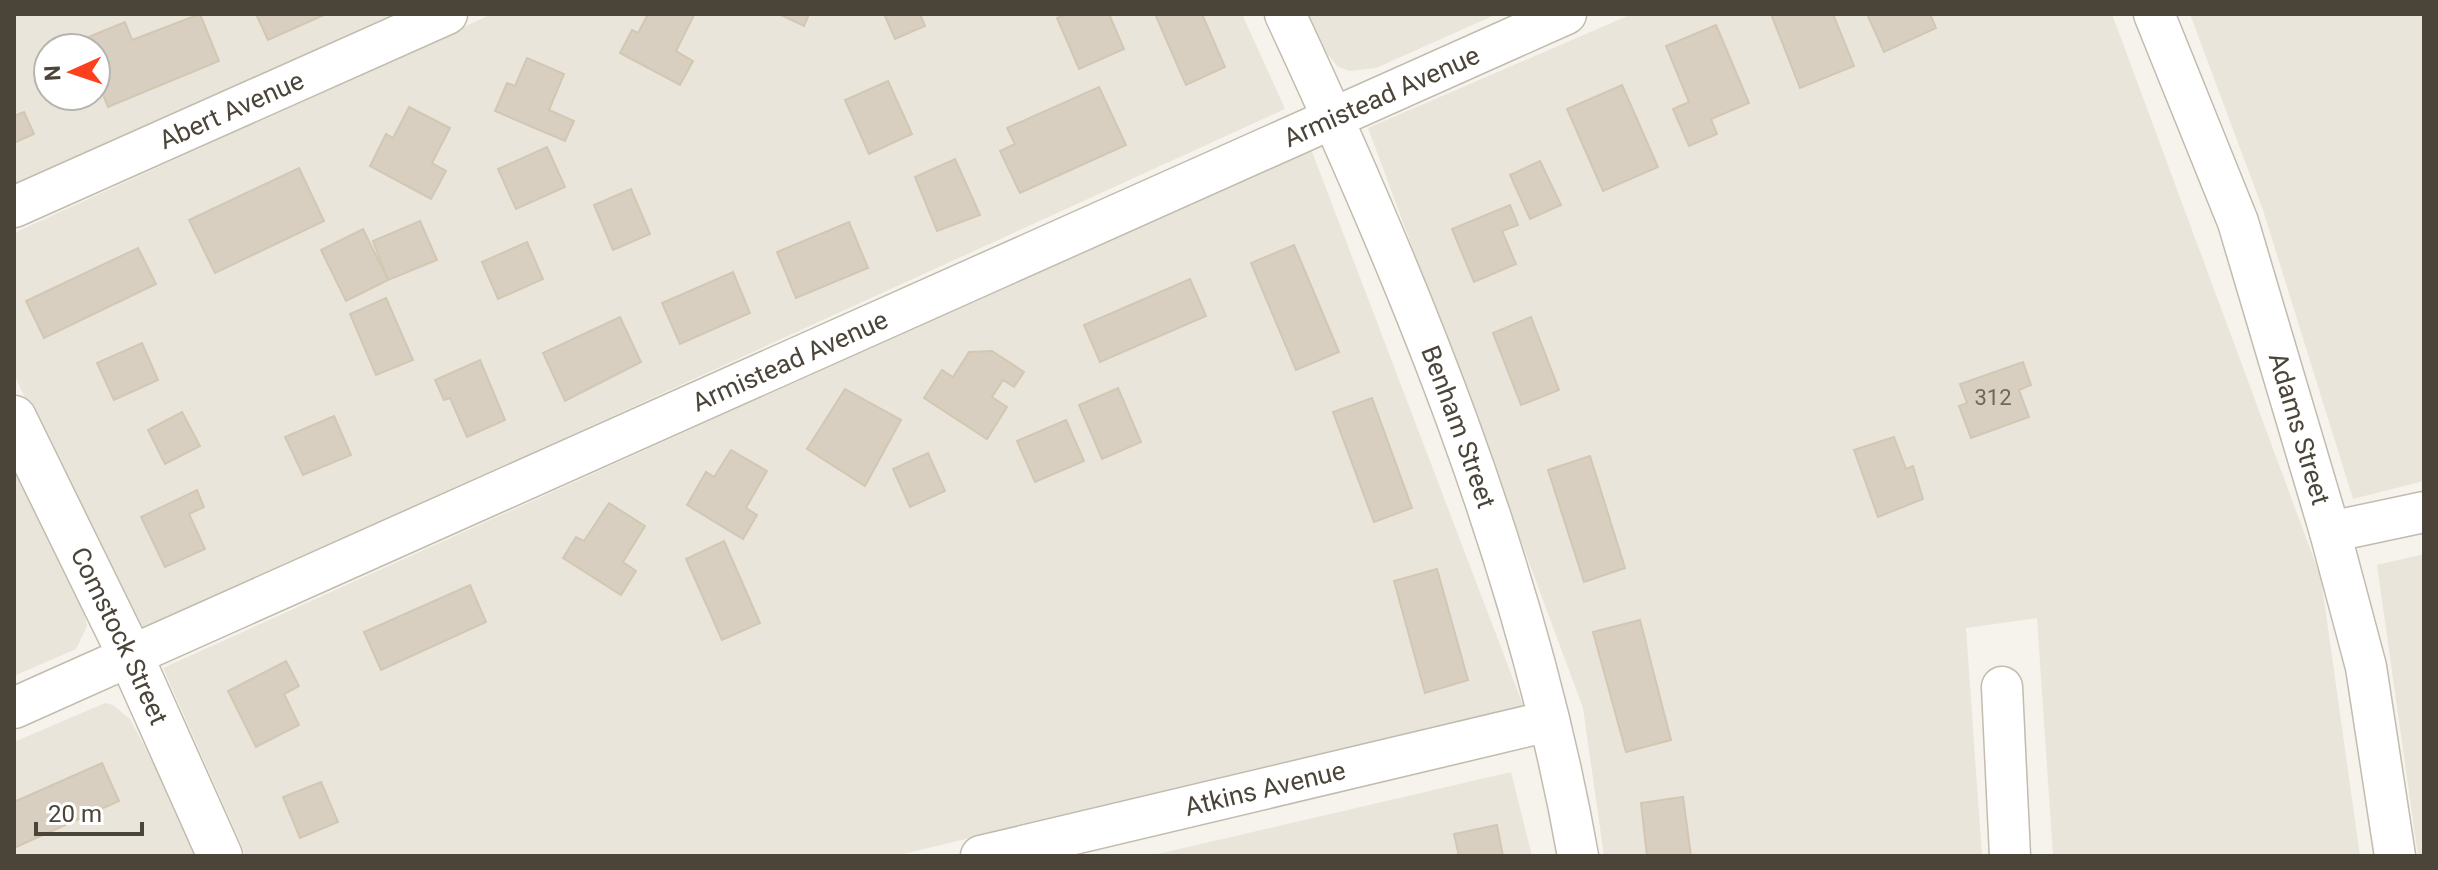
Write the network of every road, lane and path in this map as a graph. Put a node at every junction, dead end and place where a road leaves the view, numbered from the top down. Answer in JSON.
{"nodes":[{"id":1,"x":447,"y":14,"type":"edge"},
{"id":2,"x":1285,"y":14,"type":"edge"},
{"id":3,"x":1566,"y":14,"type":"edge"},
{"id":4,"x":2154,"y":14,"type":"edge"},
{"id":5,"x":1332,"y":116,"type":"junction"},
{"id":6,"x":14,"y":207,"type":"edge"},
{"id":7,"x":14,"y":418,"type":"edge"},
{"id":8,"x":2424,"y":512,"type":"edge"},
{"id":9,"x":2330,"y":532,"type":"junction"},
{"id":10,"x":131,"y":657,"type":"junction"},
{"id":11,"x":2002,"y":687,"type":"dead end"},
{"id":12,"x":14,"y":708,"type":"edge"},
{"id":13,"x":1549,"y":721,"type":"junction"},
{"id":14,"x":220,"y":856,"type":"edge"},
{"id":15,"x":981,"y":856,"type":"edge"},
{"id":16,"x":1578,"y":856,"type":"edge"},
{"id":17,"x":2010,"y":856,"type":"edge"},
{"id":18,"x":2395,"y":856,"type":"edge"}],
"edges":[{"from":1,"to":6,"type":"street","name":"Abert Avenue"},
{"from":2,"to":5,"type":"street","name":"Benham Street"},
{"from":3,"to":5,"type":"street","name":"Armistead Avenue"},
{"from":4,"to":9,"type":"street","name":"Adams Street"},
{"from":5,"to":10,"type":"street","name":"Armistead Avenue"},
{"from":5,"to":13,"type":"street","name":"Benham Street"},
{"from":7,"to":10,"type":"street","name":"Comstock Street"},
{"from":8,"to":9,"type":"street"},
{"from":9,"to":18,"type":"street","name":"Adams Street"},
{"from":10,"to":12,"type":"street","name":"Armistead Avenue"},
{"from":10,"to":14,"type":"street","name":"Comstock Street"},
{"from":11,"to":17,"type":"street"},
{"from":13,"to":15,"type":"street","name":"Atkins Avenue"},
{"from":13,"to":16,"type":"street","name":"Benham Street"}]}
